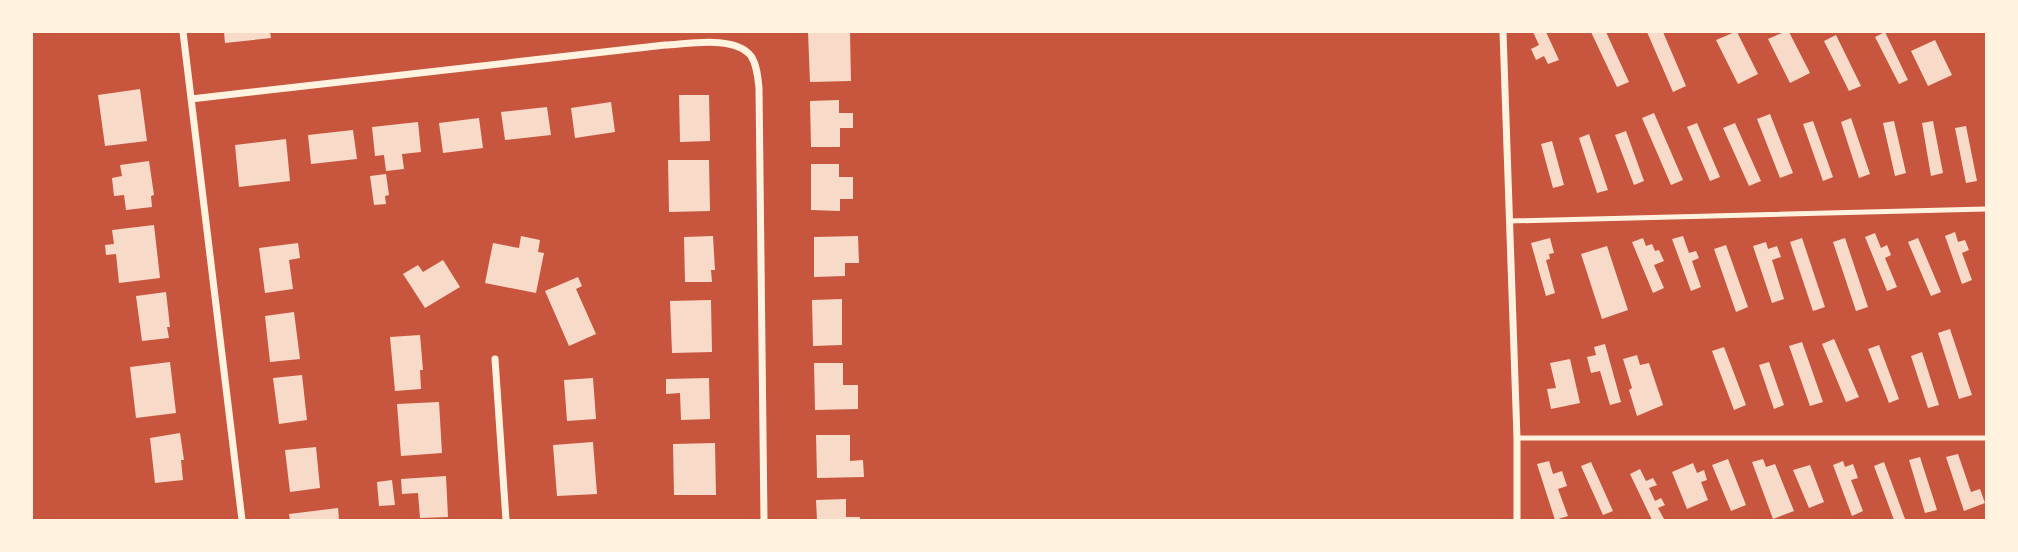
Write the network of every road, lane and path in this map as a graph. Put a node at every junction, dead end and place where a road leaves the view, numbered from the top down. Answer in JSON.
{"nodes":[{"id":1,"x":183,"y":32,"type":"edge"},
{"id":2,"x":1503,"y":32,"type":"edge"},
{"id":3,"x":191,"y":99,"type":"junction"},
{"id":4,"x":1986,"y":209,"type":"edge"},
{"id":5,"x":1510,"y":222,"type":"junction"},
{"id":6,"x":495,"y":359,"type":"dead end"},
{"id":7,"x":1517,"y":438,"type":"junction"},
{"id":8,"x":1986,"y":438,"type":"edge"},
{"id":9,"x":230,"y":520,"type":"edge"},
{"id":10,"x":242,"y":520,"type":"edge"},
{"id":11,"x":506,"y":520,"type":"edge"},
{"id":12,"x":764,"y":520,"type":"edge"},
{"id":13,"x":1517,"y":520,"type":"edge"}],
"edges":[{"from":1,"to":3,"type":"street"},
{"from":2,"to":5,"type":"street"},
{"from":3,"to":10,"type":"street"},
{"from":3,"to":12,"type":"street"},
{"from":4,"to":5,"type":"lane"},
{"from":5,"to":7,"type":"street"},
{"from":6,"to":11,"type":"street"},
{"from":7,"to":8,"type":"lane"},
{"from":7,"to":13,"type":"street"},
{"from":9,"to":10,"type":"street"}]}
